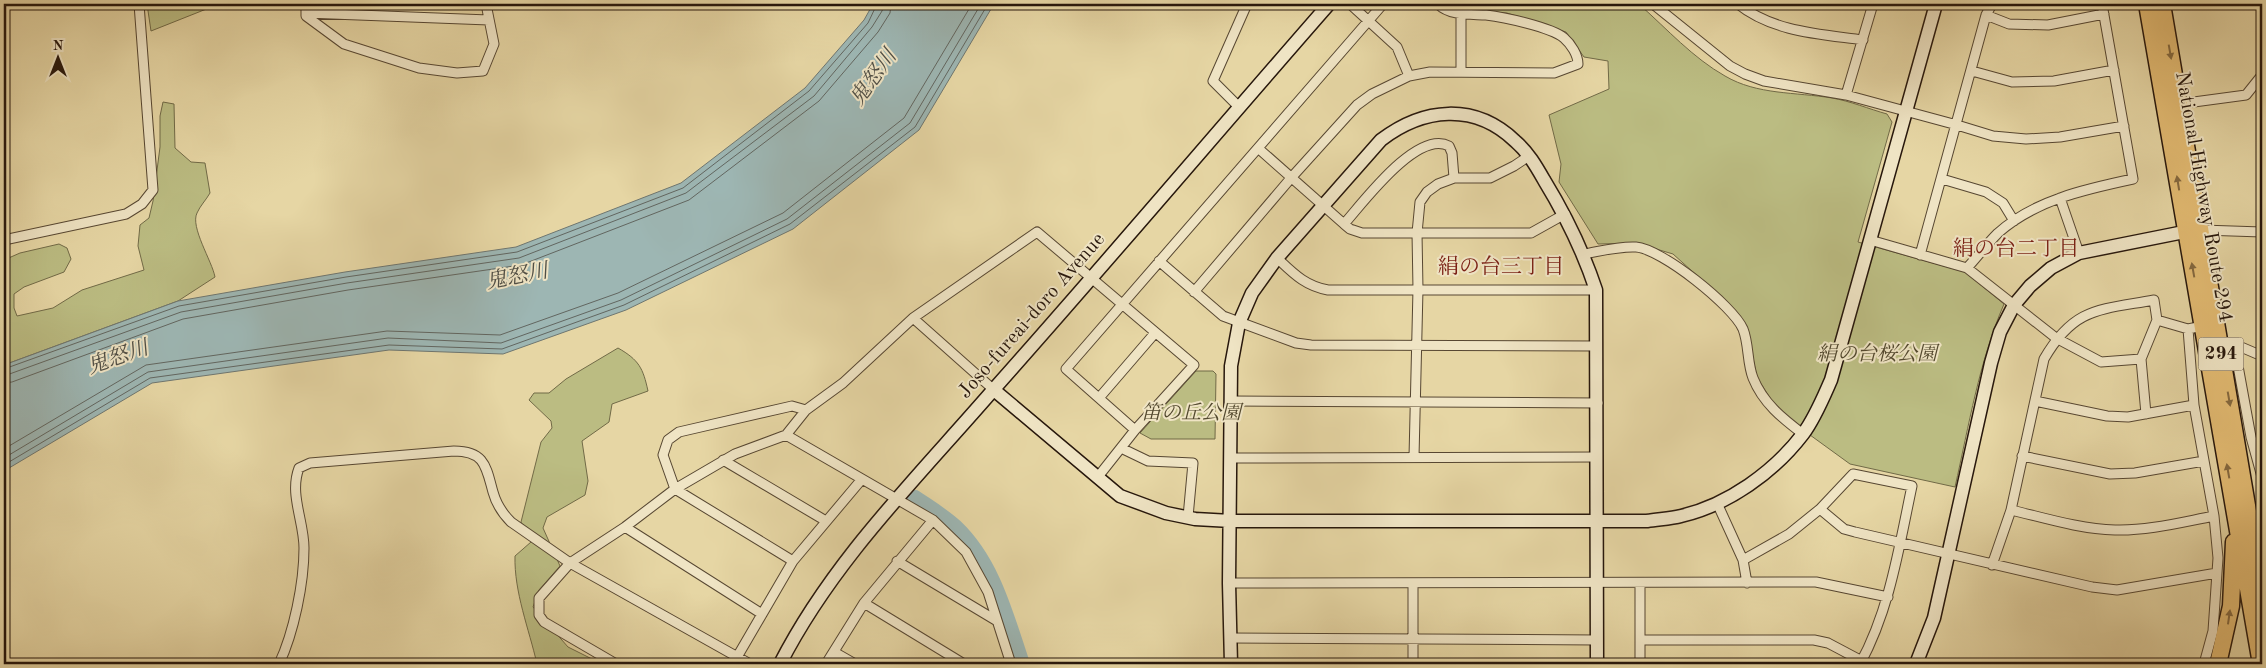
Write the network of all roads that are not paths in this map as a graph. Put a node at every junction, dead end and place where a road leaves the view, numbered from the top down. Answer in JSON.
{"nodes":[{"id":1,"x":139,"y":4,"type":"edge"},
{"id":2,"x":486,"y":4,"type":"edge"},
{"id":3,"x":1247,"y":4,"type":"edge"},
{"id":4,"x":1328,"y":4,"type":"edge"},
{"id":5,"x":1350,"y":4,"type":"edge"},
{"id":6,"x":1383,"y":4,"type":"edge"},
{"id":7,"x":1438,"y":4,"type":"edge"},
{"id":8,"x":1653,"y":4,"type":"edge"},
{"id":9,"x":1738,"y":4,"type":"edge"},
{"id":10,"x":1873,"y":4,"type":"edge"},
{"id":11,"x":1936,"y":4,"type":"edge"},
{"id":12,"x":1992,"y":4,"type":"edge"},
{"id":13,"x":2102,"y":4,"type":"edge"},
{"id":14,"x":2147,"y":4,"type":"edge"},
{"id":15,"x":2162,"y":4,"type":"edge"},
{"id":16,"x":306,"y":8,"type":"edge"},
{"id":17,"x":1461,"y":14,"type":"junction"},
{"id":18,"x":2104,"y":14,"type":"junction"},
{"id":19,"x":1986,"y":16,"type":"junction"},
{"id":20,"x":489,"y":20,"type":"junction"},
{"id":21,"x":1368,"y":20,"type":"junction"},
{"id":22,"x":1863,"y":40,"type":"junction"},
{"id":23,"x":2114,"y":70,"type":"junction"},
{"id":24,"x":1972,"y":71,"type":"junction"},
{"id":25,"x":1461,"y":72,"type":"junction"},
{"id":26,"x":1409,"y":76,"type":"junction"},
{"id":27,"x":2262,"y":76,"type":"edge"},
{"id":28,"x":1846,"y":95,"type":"junction"},
{"id":29,"x":2179,"y":104,"type":"junction"},
{"id":30,"x":1239,"y":107,"type":"junction"},
{"id":31,"x":1906,"y":112,"type":"junction"},
{"id":32,"x":1957,"y":125,"type":"junction"},
{"id":33,"x":2124,"y":126,"type":"junction"},
{"id":34,"x":1259,"y":149,"type":"junction"},
{"id":35,"x":1529,"y":156,"type":"junction"},
{"id":36,"x":1290,"y":178,"type":"junction"},
{"id":37,"x":1454,"y":178,"type":"junction"},
{"id":38,"x":1942,"y":178,"type":"junction"},
{"id":39,"x":2060,"y":198,"type":"junction"},
{"id":40,"x":1322,"y":206,"type":"junction"},
{"id":41,"x":1565,"y":214,"type":"junction"},
{"id":42,"x":2014,"y":220,"type":"junction"},
{"id":43,"x":1344,"y":224,"type":"junction"},
{"id":44,"x":2194,"y":230,"type":"junction"},
{"id":45,"x":2262,"y":232,"type":"edge"},
{"id":46,"x":1417,"y":233,"type":"junction"},
{"id":47,"x":4,"y":240,"type":"edge"},
{"id":48,"x":1870,"y":240,"type":"junction"},
{"id":49,"x":2079,"y":253,"type":"junction"},
{"id":50,"x":1584,"y":254,"type":"junction"},
{"id":51,"x":1920,"y":254,"type":"junction"},
{"id":52,"x":1277,"y":258,"type":"junction"},
{"id":53,"x":1159,"y":262,"type":"junction"},
{"id":54,"x":1967,"y":268,"type":"junction"},
{"id":55,"x":1090,"y":279,"type":"junction"},
{"id":56,"x":1418,"y":289,"type":"junction"},
{"id":57,"x":1596,"y":290,"type":"junction"},
{"id":58,"x":1194,"y":292,"type":"junction"},
{"id":59,"x":1121,"y":303,"type":"junction"},
{"id":60,"x":2014,"y":305,"type":"junction"},
{"id":61,"x":913,"y":318,"type":"junction"},
{"id":62,"x":2158,"y":320,"type":"junction"},
{"id":63,"x":1239,"y":323,"type":"junction"},
{"id":64,"x":2195,"y":328,"type":"junction"},
{"id":65,"x":1156,"y":333,"type":"junction"},
{"id":66,"x":2056,"y":338,"type":"junction"},
{"id":67,"x":2227,"y":344,"type":"junction"},
{"id":68,"x":1417,"y":345,"type":"junction"},
{"id":69,"x":1597,"y":346,"type":"junction"},
{"id":70,"x":2262,"y":356,"type":"edge"},
{"id":71,"x":2142,"y":359,"type":"junction"},
{"id":72,"x":994,"y":390,"type":"junction"},
{"id":73,"x":1099,"y":398,"type":"junction"},
{"id":74,"x":1231,"y":401,"type":"junction"},
{"id":75,"x":2035,"y":401,"type":"junction"},
{"id":76,"x":1414,"y":402,"type":"junction"},
{"id":77,"x":1598,"y":402,"type":"junction"},
{"id":78,"x":2194,"y":405,"type":"junction"},
{"id":79,"x":806,"y":410,"type":"junction"},
{"id":80,"x":2146,"y":414,"type":"junction"},
{"id":81,"x":1136,"y":430,"type":"junction"},
{"id":82,"x":1803,"y":434,"type":"junction"},
{"id":83,"x":786,"y":435,"type":"junction"},
{"id":84,"x":1121,"y":448,"type":"junction"},
{"id":85,"x":2022,"y":456,"type":"junction"},
{"id":86,"x":1414,"y":457,"type":"junction"},
{"id":87,"x":1597,"y":457,"type":"junction"},
{"id":88,"x":1230,"y":458,"type":"junction"},
{"id":89,"x":723,"y":460,"type":"junction"},
{"id":90,"x":2204,"y":461,"type":"junction"},
{"id":91,"x":1097,"y":478,"type":"junction"},
{"id":92,"x":2243,"y":478,"type":"junction"},
{"id":93,"x":2262,"y":478,"type":"edge"},
{"id":94,"x":862,"y":479,"type":"junction"},
{"id":95,"x":675,"y":489,"type":"junction"},
{"id":96,"x":896,"y":498,"type":"junction"},
{"id":97,"x":1717,"y":503,"type":"junction"},
{"id":98,"x":1820,"y":509,"type":"junction"},
{"id":99,"x":2010,"y":510,"type":"junction"},
{"id":100,"x":2214,"y":516,"type":"junction"},
{"id":101,"x":1188,"y":517,"type":"junction"},
{"id":102,"x":2236,"y":518,"type":"junction"},
{"id":103,"x":933,"y":520,"type":"junction"},
{"id":104,"x":1231,"y":521,"type":"junction"},
{"id":105,"x":1597,"y":521,"type":"junction"},
{"id":106,"x":826,"y":522,"type":"junction"},
{"id":107,"x":625,"y":526,"type":"junction"},
{"id":108,"x":2262,"y":539,"type":"edge"},
{"id":109,"x":1900,"y":544,"type":"junction"},
{"id":110,"x":1949,"y":554,"type":"junction"},
{"id":111,"x":1743,"y":560,"type":"junction"},
{"id":112,"x":793,"y":561,"type":"junction"},
{"id":113,"x":898,"y":561,"type":"junction"},
{"id":114,"x":570,"y":563,"type":"junction"},
{"id":115,"x":1992,"y":565,"type":"junction"},
{"id":116,"x":2217,"y":573,"type":"junction"},
{"id":117,"x":1413,"y":583,"type":"junction"},
{"id":118,"x":1598,"y":583,"type":"junction"},
{"id":119,"x":1640,"y":583,"type":"junction"},
{"id":120,"x":1746,"y":583,"type":"junction"},
{"id":121,"x":1229,"y":584,"type":"junction"},
{"id":122,"x":2262,"y":594,"type":"edge"},
{"id":123,"x":1888,"y":597,"type":"junction"},
{"id":124,"x":864,"y":603,"type":"junction"},
{"id":125,"x":762,"y":614,"type":"junction"},
{"id":126,"x":997,"y":621,"type":"junction"},
{"id":127,"x":1231,"y":638,"type":"junction"},
{"id":128,"x":1413,"y":638,"type":"junction"},
{"id":129,"x":1597,"y":640,"type":"junction"},
{"id":130,"x":1640,"y":640,"type":"junction"},
{"id":131,"x":834,"y":652,"type":"junction"},
{"id":132,"x":735,"y":660,"type":"edge"},
{"id":133,"x":1861,"y":663,"type":"edge"},
{"id":134,"x":279,"y":664,"type":"edge"},
{"id":135,"x":616,"y":664,"type":"edge"},
{"id":136,"x":750,"y":664,"type":"edge"},
{"id":137,"x":780,"y":664,"type":"edge"},
{"id":138,"x":826,"y":664,"type":"edge"},
{"id":139,"x":855,"y":664,"type":"edge"},
{"id":140,"x":964,"y":664,"type":"edge"},
{"id":141,"x":1012,"y":664,"type":"edge"},
{"id":142,"x":1231,"y":664,"type":"edge"},
{"id":143,"x":1413,"y":664,"type":"edge"},
{"id":144,"x":1597,"y":664,"type":"edge"},
{"id":145,"x":1640,"y":664,"type":"edge"},
{"id":146,"x":1916,"y":664,"type":"edge"},
{"id":147,"x":2204,"y":664,"type":"edge"},
{"id":148,"x":2218,"y":664,"type":"edge"},
{"id":149,"x":2261,"y":664,"type":"edge"}],
"edges":[{"from":1,"to":47,"type":"street"},
{"from":2,"to":20,"type":"street"},
{"from":3,"to":30,"type":"street"},
{"from":4,"to":30,"type":"street","name":"Joso-fureai-doro Avenue"},
{"from":5,"to":21,"type":"street"},
{"from":6,"to":21,"type":"street"},
{"from":7,"to":17,"type":"street"},
{"from":8,"to":28,"type":"street"},
{"from":9,"to":22,"type":"street"},
{"from":10,"to":22,"type":"street"},
{"from":11,"to":31,"type":"street"},
{"from":12,"to":19,"type":"street"},
{"from":13,"to":18,"type":"street"},
{"from":44,"to":14,"type":"highway","name":"National Highway Route 294","number":"294","one_way":true},
{"from":15,"to":29,"type":"highway","name":"National Highway Route 294","number":"294","one_way":true},
{"from":16,"to":20,"type":"street"},
{"from":16,"to":20,"type":"street"},
{"from":17,"to":25,"type":"street"},
{"from":17,"to":25,"type":"street"},
{"from":18,"to":19,"type":"street"},
{"from":18,"to":23,"type":"street"},
{"from":19,"to":24,"type":"street"},
{"from":21,"to":26,"type":"street"},
{"from":21,"to":34,"type":"street"},
{"from":22,"to":28,"type":"street"},
{"from":23,"to":24,"type":"street"},
{"from":23,"to":33,"type":"street"},
{"from":24,"to":32,"type":"street"},
{"from":25,"to":26,"type":"street"},
{"from":26,"to":36,"type":"street"},
{"from":27,"to":29,"type":"street"},
{"from":28,"to":31,"type":"street"},
{"from":29,"to":44,"type":"highway","name":"National Highway Route 294","number":"294"},
{"from":30,"to":55,"type":"street","name":"Joso-fureai-doro Avenue"},
{"from":31,"to":32,"type":"street"},
{"from":31,"to":48,"type":"street"},
{"from":32,"to":33,"type":"street"},
{"from":32,"to":38,"type":"street"},
{"from":33,"to":39,"type":"street"},
{"from":34,"to":36,"type":"street"},
{"from":34,"to":53,"type":"street"},
{"from":35,"to":37,"type":"street"},
{"from":35,"to":40,"type":"street"},
{"from":35,"to":41,"type":"street"},
{"from":36,"to":40,"type":"street"},
{"from":36,"to":58,"type":"street"},
{"from":37,"to":43,"type":"street"},
{"from":37,"to":46,"type":"street"},
{"from":38,"to":42,"type":"street"},
{"from":38,"to":51,"type":"street"},
{"from":39,"to":42,"type":"street"},
{"from":39,"to":49,"type":"street"},
{"from":40,"to":43,"type":"street"},
{"from":40,"to":52,"type":"street"},
{"from":41,"to":46,"type":"street"},
{"from":41,"to":50,"type":"street"},
{"from":42,"to":54,"type":"street"},
{"from":43,"to":46,"type":"street"},
{"from":44,"to":45,"type":"street"},
{"from":44,"to":49,"type":"street"},
{"from":64,"to":44,"type":"highway","name":"National Highway Route 294","number":"294","one_way":true},
{"from":44,"to":67,"type":"highway","name":"National Highway Route 294","number":"294"},
{"from":46,"to":56,"type":"street"},
{"from":48,"to":51,"type":"street"},
{"from":48,"to":82,"type":"street"},
{"from":49,"to":60,"type":"street"},
{"from":50,"to":57,"type":"street"},
{"from":50,"to":82,"type":"street"},
{"from":51,"to":54,"type":"street"},
{"from":52,"to":56,"type":"street"},
{"from":52,"to":63,"type":"street"},
{"from":53,"to":58,"type":"street"},
{"from":53,"to":59,"type":"street"},
{"from":54,"to":60,"type":"street"},
{"from":55,"to":59,"type":"street"},
{"from":55,"to":61,"type":"street"},
{"from":55,"to":72,"type":"street","name":"Joso-fureai-doro Avenue"},
{"from":56,"to":57,"type":"street"},
{"from":56,"to":68,"type":"street"},
{"from":57,"to":69,"type":"street"},
{"from":58,"to":63,"type":"street"},
{"from":59,"to":65,"type":"street"},
{"from":59,"to":73,"type":"street"},
{"from":60,"to":66,"type":"street"},
{"from":60,"to":110,"type":"street"},
{"from":61,"to":72,"type":"street"},
{"from":61,"to":79,"type":"street"},
{"from":62,"to":64,"type":"street"},
{"from":62,"to":66,"type":"street"},
{"from":62,"to":71,"type":"street"},
{"from":63,"to":68,"type":"street"},
{"from":63,"to":74,"type":"street"},
{"from":64,"to":78,"type":"street"},
{"from":102,"to":64,"type":"highway","name":"National Highway Route 294","number":"294","one_way":true},
{"from":65,"to":73,"type":"street"},
{"from":65,"to":81,"type":"street"},
{"from":66,"to":71,"type":"street"},
{"from":66,"to":75,"type":"street"},
{"from":67,"to":70,"type":"street"},
{"from":67,"to":92,"type":"highway","name":"National Highway Route 294","number":"294","one_way":true},
{"from":67,"to":93,"type":"street"},
{"from":68,"to":69,"type":"street"},
{"from":68,"to":76,"type":"street"},
{"from":69,"to":77,"type":"street"},
{"from":71,"to":80,"type":"street"},
{"from":72,"to":91,"type":"street"},
{"from":72,"to":96,"type":"street","name":"Joso-fureai-doro Avenue"},
{"from":73,"to":81,"type":"street"},
{"from":74,"to":76,"type":"street"},
{"from":74,"to":88,"type":"street"},
{"from":75,"to":80,"type":"street"},
{"from":75,"to":85,"type":"street"},
{"from":76,"to":77,"type":"street"},
{"from":76,"to":86,"type":"street"},
{"from":77,"to":87,"type":"street"},
{"from":78,"to":80,"type":"street"},
{"from":78,"to":90,"type":"street"},
{"from":79,"to":83,"type":"street"},
{"from":79,"to":95,"type":"street"},
{"from":81,"to":84,"type":"street"},
{"from":82,"to":97,"type":"street"},
{"from":83,"to":89,"type":"street"},
{"from":83,"to":94,"type":"street"},
{"from":84,"to":91,"type":"street"},
{"from":84,"to":101,"type":"street"},
{"from":85,"to":90,"type":"street"},
{"from":85,"to":99,"type":"street"},
{"from":86,"to":87,"type":"street"},
{"from":86,"to":88,"type":"street"},
{"from":87,"to":105,"type":"street"},
{"from":88,"to":104,"type":"street"},
{"from":89,"to":95,"type":"street"},
{"from":89,"to":106,"type":"street"},
{"from":90,"to":100,"type":"street"},
{"from":91,"to":101,"type":"street"},
{"from":92,"to":108,"type":"highway"},
{"from":92,"to":122,"type":"highway","name":"National Highway Route 294","number":"294"},
{"from":94,"to":96,"type":"street"},
{"from":94,"to":106,"type":"street"},
{"from":95,"to":107,"type":"street"},
{"from":95,"to":112,"type":"street"},
{"from":96,"to":103,"type":"street"},
{"from":96,"to":137,"type":"street","name":"Joso-fureai-doro Avenue"},
{"from":97,"to":105,"type":"street"},
{"from":97,"to":111,"type":"street"},
{"from":98,"to":109,"type":"street"},
{"from":98,"to":109,"type":"street"},
{"from":98,"to":111,"type":"street"},
{"from":99,"to":100,"type":"street"},
{"from":99,"to":115,"type":"street"},
{"from":100,"to":116,"type":"street"},
{"from":101,"to":104,"type":"street"},
{"from":148,"to":102,"type":"highway","one_way":true},
{"from":102,"to":149,"type":"highway","name":"National Highway Route 294","number":"294"},
{"from":103,"to":113,"type":"street"},
{"from":103,"to":126,"type":"street"},
{"from":104,"to":105,"type":"street"},
{"from":104,"to":121,"type":"street"},
{"from":105,"to":118,"type":"street"},
{"from":106,"to":112,"type":"street"},
{"from":107,"to":114,"type":"street"},
{"from":107,"to":125,"type":"street"},
{"from":109,"to":110,"type":"street"},
{"from":109,"to":123,"type":"street"},
{"from":110,"to":115,"type":"street"},
{"from":110,"to":146,"type":"street"},
{"from":111,"to":120,"type":"street"},
{"from":112,"to":125,"type":"street"},
{"from":113,"to":124,"type":"street"},
{"from":113,"to":126,"type":"street"},
{"from":114,"to":132,"type":"street"},
{"from":114,"to":134,"type":"street"},
{"from":114,"to":135,"type":"street"},
{"from":115,"to":116,"type":"street"},
{"from":116,"to":147,"type":"street"},
{"from":117,"to":118,"type":"street"},
{"from":117,"to":121,"type":"street"},
{"from":117,"to":128,"type":"street"},
{"from":118,"to":119,"type":"street"},
{"from":118,"to":129,"type":"street"},
{"from":119,"to":120,"type":"street"},
{"from":119,"to":130,"type":"street"},
{"from":120,"to":123,"type":"street"},
{"from":121,"to":127,"type":"street"},
{"from":123,"to":133,"type":"street"},
{"from":124,"to":131,"type":"street"},
{"from":124,"to":140,"type":"street"},
{"from":125,"to":132,"type":"street"},
{"from":126,"to":141,"type":"street"},
{"from":127,"to":128,"type":"street"},
{"from":127,"to":142,"type":"street"},
{"from":128,"to":129,"type":"street"},
{"from":128,"to":143,"type":"street"},
{"from":129,"to":144,"type":"street"},
{"from":130,"to":133,"type":"street"},
{"from":130,"to":145,"type":"street"},
{"from":131,"to":138,"type":"street"},
{"from":131,"to":139,"type":"street"},
{"from":132,"to":136,"type":"street"}]}
